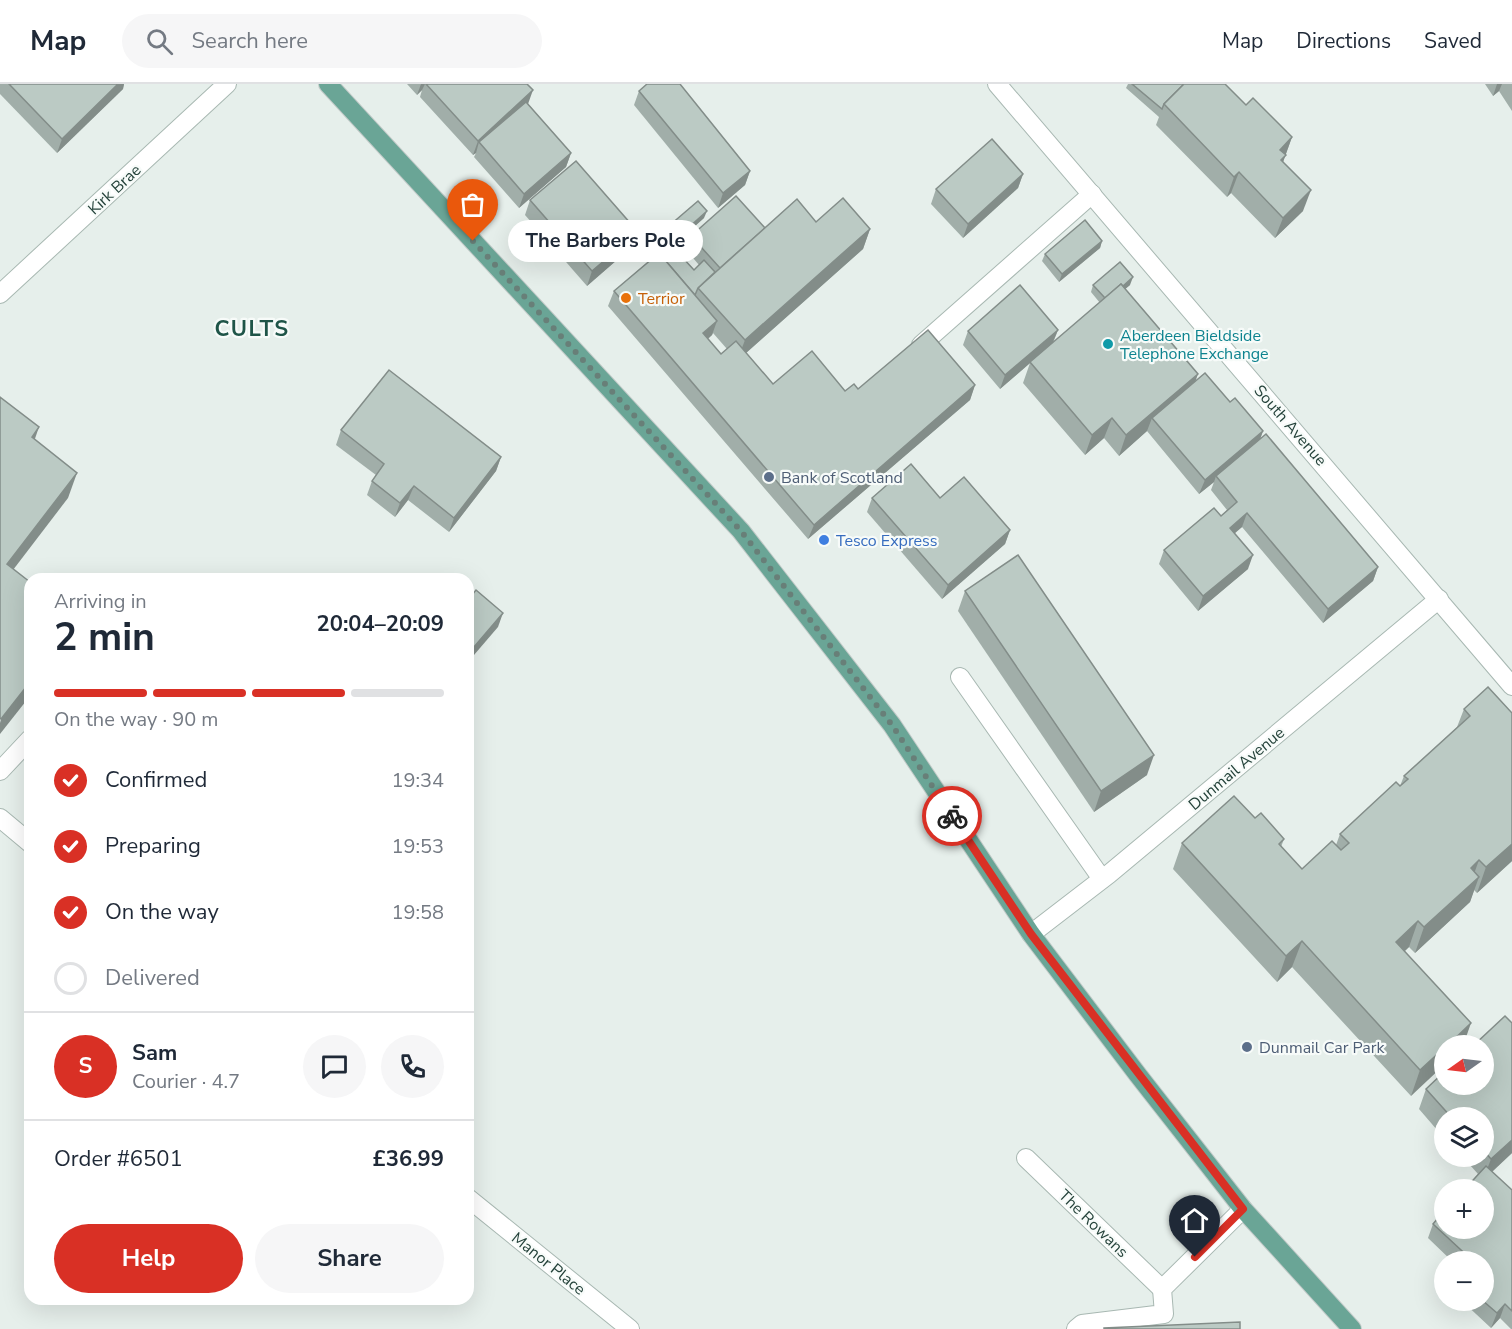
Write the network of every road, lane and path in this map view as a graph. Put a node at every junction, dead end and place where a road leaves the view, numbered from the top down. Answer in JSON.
{"nodes":[{"id":1,"x":227,"y":84,"type":"edge"},
{"id":2,"x":328,"y":84,"type":"edge"},
{"id":3,"x":998,"y":84,"type":"edge"},
{"id":4,"x":1092,"y":194,"type":"junction"},
{"id":5,"x":0,"y":294,"type":"edge"},
{"id":6,"x":921,"y":345,"type":"edge"},
{"id":7,"x":1439,"y":599,"type":"junction"},
{"id":8,"x":960,"y":677,"type":"dead end"},
{"id":9,"x":1512,"y":686,"type":"edge"},
{"id":10,"x":24,"y":745,"type":"edge"},
{"id":11,"x":0,"y":771,"type":"edge"},
{"id":12,"x":0,"y":818,"type":"edge"},
{"id":13,"x":24,"y":838,"type":"edge"},
{"id":14,"x":1102,"y":879,"type":"junction"},
{"id":15,"x":1031,"y":934,"type":"junction"},
{"id":16,"x":1026,"y":1158,"type":"dead end"},
{"id":17,"x":474,"y":1203,"type":"edge"},
{"id":18,"x":1243,"y":1209,"type":"junction"},
{"id":19,"x":1162,"y":1289,"type":"junction"},
{"id":20,"x":630,"y":1329,"type":"edge"},
{"id":21,"x":1076,"y":1329,"type":"edge"},
{"id":22,"x":1352,"y":1329,"type":"edge"}],
"edges":[{"from":1,"to":5,"type":"street","name":"Kirk Brae"},
{"from":2,"to":15,"type":"main road"},
{"from":3,"to":4,"type":"street","name":"South Avenue"},
{"from":4,"to":6,"type":"street"},
{"from":4,"to":7,"type":"street","name":"South Avenue"},
{"from":7,"to":9,"type":"street","name":"South Avenue"},
{"from":7,"to":14,"type":"street","name":"Dunmail Avenue"},
{"from":8,"to":14,"type":"street"},
{"from":10,"to":11,"type":"street"},
{"from":12,"to":13,"type":"street"},
{"from":14,"to":15,"type":"street","name":"Dunmail Avenue"},
{"from":15,"to":18,"type":"main road"},
{"from":16,"to":19,"type":"street","name":"The Rowans"},
{"from":17,"to":20,"type":"street","name":"Manor Place"},
{"from":18,"to":19,"type":"street"},
{"from":18,"to":22,"type":"main road"},
{"from":19,"to":21,"type":"street"}]}
